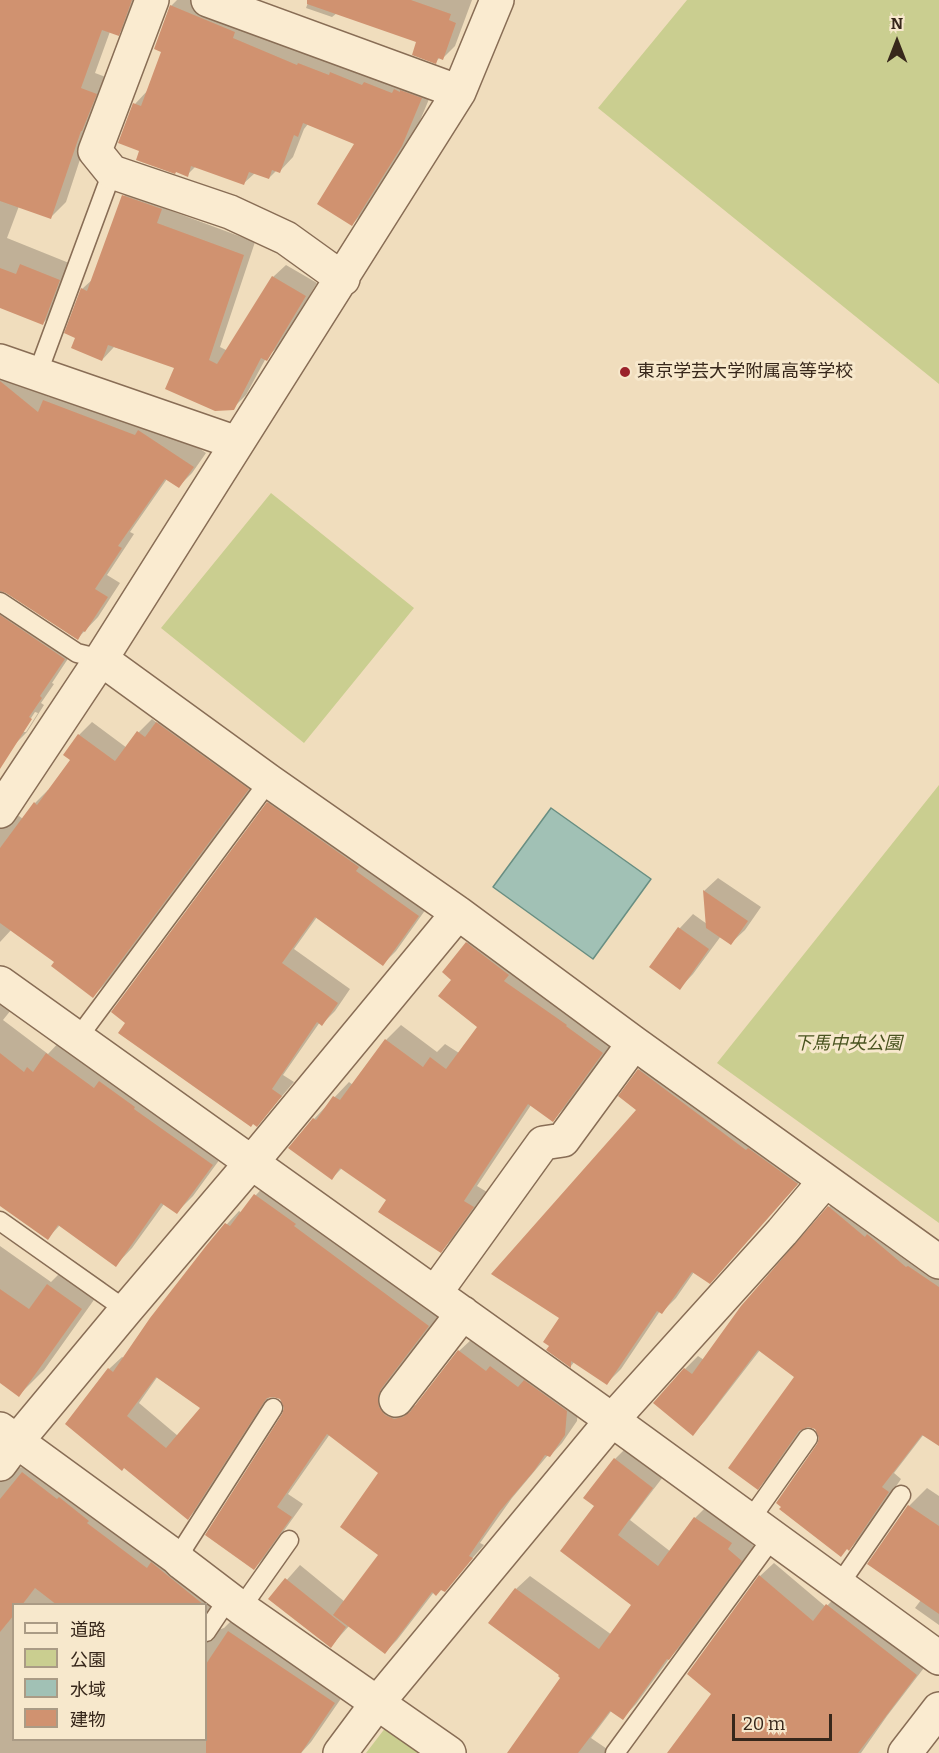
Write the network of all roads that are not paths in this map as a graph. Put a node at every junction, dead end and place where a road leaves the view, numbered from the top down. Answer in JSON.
{"nodes":[{"id":1,"x":152,"y":0,"type":"edge"},
{"id":2,"x":208,"y":0,"type":"edge"},
{"id":3,"x":497,"y":0,"type":"edge"},
{"id":4,"x":459,"y":92,"type":"junction"},
{"id":5,"x":112,"y":172,"type":"junction"},
{"id":6,"x":343,"y":279,"type":"junction"},
{"id":7,"x":0,"y":361,"type":"edge"},
{"id":8,"x":37,"y":375,"type":"junction"},
{"id":9,"x":237,"y":443,"type":"junction"},
{"id":10,"x":0,"y":603,"type":"edge"},
{"id":11,"x":101,"y":659,"type":"junction"},
{"id":12,"x":269,"y":781,"type":"junction"},
{"id":13,"x":0,"y":810,"type":"edge"},
{"id":14,"x":458,"y":913,"type":"junction"},
{"id":15,"x":0,"y":983,"type":"edge"},
{"id":16,"x":77,"y":1039,"type":"junction"},
{"id":17,"x":634,"y":1043,"type":"junction"},
{"id":18,"x":252,"y":1162,"type":"junction"},
{"id":19,"x":825,"y":1180,"type":"junction"},
{"id":20,"x":0,"y":1221,"type":"edge"},
{"id":21,"x":939,"y":1262,"type":"edge"},
{"id":22,"x":435,"y":1293,"type":"junction"},
{"id":23,"x":126,"y":1310,"type":"junction"},
{"id":24,"x":463,"y":1313,"type":"junction"},
{"id":25,"x":396,"y":1400,"type":"dead end"},
{"id":26,"x":273,"y":1408,"type":"dead end"},
{"id":27,"x":612,"y":1420,"type":"junction"},
{"id":28,"x":808,"y":1438,"type":"dead end"},
{"id":29,"x":6,"y":1444,"type":"edge"},
{"id":30,"x":901,"y":1495,"type":"dead end"},
{"id":31,"x":761,"y":1528,"type":"junction"},
{"id":32,"x":289,"y":1540,"type":"dead end"},
{"id":33,"x":177,"y":1558,"type":"junction"},
{"id":34,"x":839,"y":1585,"type":"junction"},
{"id":35,"x":234,"y":1604,"type":"junction"},
{"id":36,"x":207,"y":1631,"type":"edge"},
{"id":37,"x":939,"y":1658,"type":"edge"},
{"id":38,"x":378,"y":1702,"type":"junction"},
{"id":39,"x":939,"y":1709,"type":"edge"},
{"id":40,"x":340,"y":1753,"type":"edge"},
{"id":41,"x":449,"y":1753,"type":"edge"},
{"id":42,"x":615,"y":1753,"type":"edge"},
{"id":43,"x":905,"y":1753,"type":"edge"}],
"edges":[{"from":1,"to":5,"type":"street"},
{"from":2,"to":4,"type":"street"},
{"from":3,"to":4,"type":"street"},
{"from":4,"to":6,"type":"street"},
{"from":5,"to":6,"type":"street"},
{"from":5,"to":8,"type":"lane"},
{"from":6,"to":9,"type":"street"},
{"from":7,"to":8,"type":"street"},
{"from":8,"to":9,"type":"street"},
{"from":9,"to":11,"type":"street"},
{"from":10,"to":11,"type":"lane"},
{"from":11,"to":12,"type":"street"},
{"from":11,"to":13,"type":"street"},
{"from":12,"to":14,"type":"street"},
{"from":12,"to":16,"type":"lane"},
{"from":14,"to":17,"type":"street"},
{"from":14,"to":18,"type":"street"},
{"from":15,"to":16,"type":"street"},
{"from":16,"to":18,"type":"street"},
{"from":17,"to":19,"type":"street"},
{"from":17,"to":22,"type":"street"},
{"from":18,"to":22,"type":"street"},
{"from":18,"to":23,"type":"street"},
{"from":19,"to":21,"type":"street"},
{"from":19,"to":27,"type":"street"},
{"from":20,"to":23,"type":"lane"},
{"from":22,"to":24,"type":"street"},
{"from":23,"to":29,"type":"street"},
{"from":24,"to":25,"type":"street"},
{"from":24,"to":27,"type":"street"},
{"from":26,"to":33,"type":"lane"},
{"from":27,"to":31,"type":"street"},
{"from":27,"to":38,"type":"street"},
{"from":28,"to":31,"type":"lane"},
{"from":29,"to":33,"type":"street"},
{"from":30,"to":34,"type":"lane"},
{"from":31,"to":34,"type":"street"},
{"from":31,"to":42,"type":"lane"},
{"from":32,"to":35,"type":"lane"},
{"from":33,"to":35,"type":"street"},
{"from":34,"to":37,"type":"street"},
{"from":35,"to":36,"type":"lane"},
{"from":35,"to":38,"type":"street"},
{"from":38,"to":40,"type":"street"},
{"from":38,"to":41,"type":"street"},
{"from":39,"to":43,"type":"street"}]}
